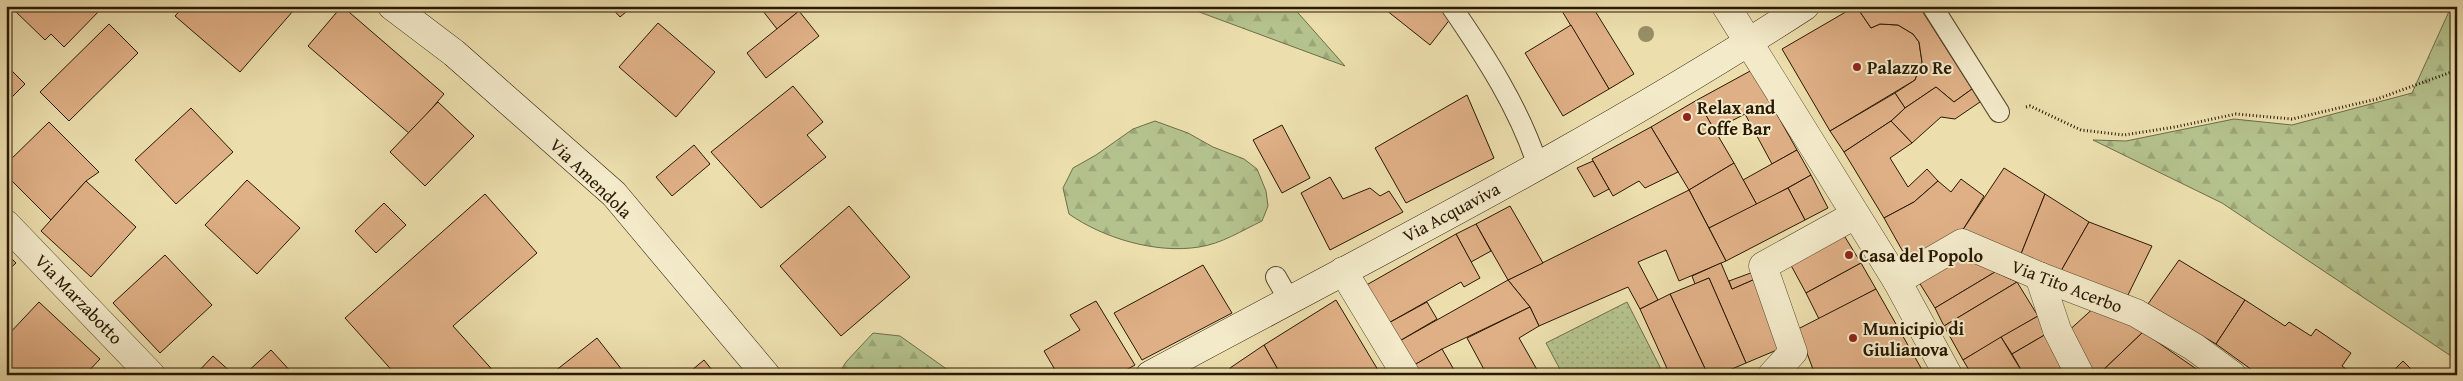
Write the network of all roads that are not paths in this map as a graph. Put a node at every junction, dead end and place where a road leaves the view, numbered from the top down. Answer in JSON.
{"nodes":[{"id":1,"x":392,"y":6,"type":"edge"},
{"id":2,"x":1452,"y":6,"type":"edge"},
{"id":3,"x":1726,"y":6,"type":"edge"},
{"id":4,"x":1805,"y":6,"type":"edge"},
{"id":5,"x":1932,"y":6,"type":"edge"},
{"id":6,"x":1748,"y":43,"type":"junction"},
{"id":7,"x":1999,"y":112,"type":"road end"},
{"id":8,"x":1538,"y":166,"type":"junction"},
{"id":9,"x":1855,"y":215,"type":"junction"},
{"id":10,"x":6,"y":224,"type":"edge"},
{"id":11,"x":1343,"y":271,"type":"junction"},
{"id":12,"x":2039,"y":276,"type":"junction"},
{"id":13,"x":1897,"y":281,"type":"junction"},
{"id":14,"x":151,"y":375,"type":"edge"},
{"id":15,"x":766,"y":375,"type":"edge"},
{"id":16,"x":1150,"y":375,"type":"edge"},
{"id":17,"x":1406,"y":375,"type":"edge"},
{"id":18,"x":1772,"y":375,"type":"edge"},
{"id":19,"x":1948,"y":375,"type":"edge"},
{"id":20,"x":2080,"y":375,"type":"edge"},
{"id":21,"x":2232,"y":375,"type":"edge"}],
"edges":[{"from":1,"to":15,"type":"street","name":"Via Amendola"},
{"from":2,"to":8,"type":"lane"},
{"from":3,"to":6,"type":"street"},
{"from":4,"to":6,"type":"street","name":"Via Acquaviva"},
{"from":5,"to":7,"type":"lane"},
{"from":6,"to":8,"type":"street","name":"Via Acquaviva"},
{"from":6,"to":9,"type":"street"},
{"from":8,"to":11,"type":"street","name":"Via Acquaviva"},
{"from":9,"to":13,"type":"street"},
{"from":9,"to":18,"type":"street"},
{"from":10,"to":14,"type":"street","name":"Via Marzabotto"},
{"from":11,"to":16,"type":"street","name":"Via Acquaviva"},
{"from":11,"to":17,"type":"street"},
{"from":12,"to":13,"type":"street","name":"Via Tito Acerbo"},
{"from":12,"to":20,"type":"street"},
{"from":12,"to":21,"type":"street","name":"Via Tito Acerbo"},
{"from":13,"to":19,"type":"street"}]}
